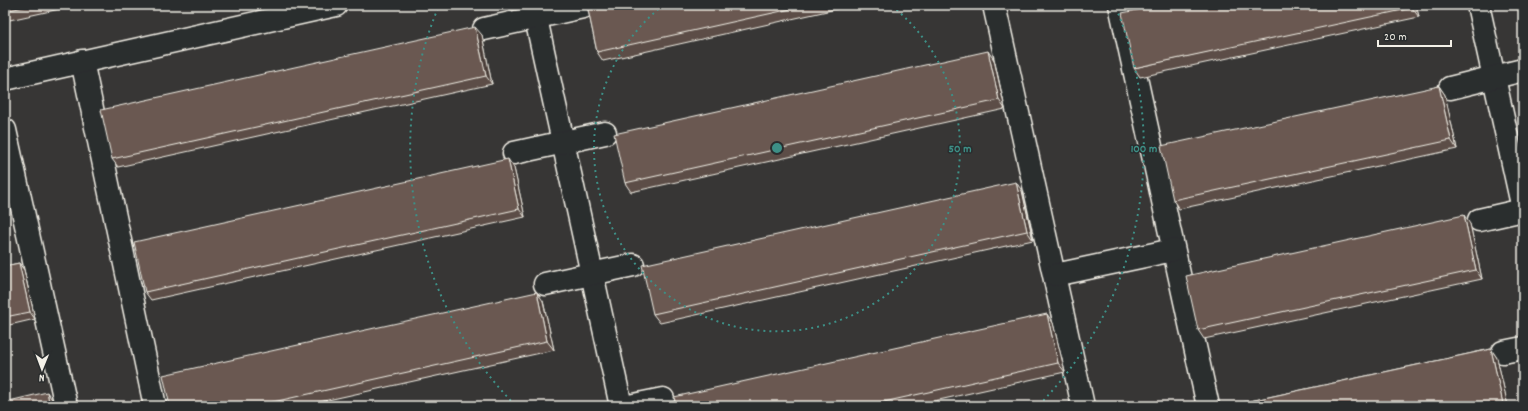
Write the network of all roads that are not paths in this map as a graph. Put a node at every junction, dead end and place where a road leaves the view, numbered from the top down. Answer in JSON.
{"nodes":[{"id":1,"x":336,"y":5,"type":"edge"},
{"id":2,"x":994,"y":5,"type":"edge"},
{"id":3,"x":1120,"y":5,"type":"edge"},
{"id":4,"x":1478,"y":5,"type":"edge"},
{"id":5,"x":583,"y":7,"type":"dead end"},
{"id":6,"x":535,"y":11,"type":"edge"},
{"id":7,"x":484,"y":28,"type":"dead end"},
{"id":8,"x":82,"y":61,"type":"junction"},
{"id":9,"x":1523,"y":70,"type":"edge"},
{"id":10,"x":1494,"y":77,"type":"junction"},
{"id":11,"x":5,"y":79,"type":"edge"},
{"id":12,"x":1450,"y":88,"type":"dead end"},
{"id":13,"x":5,"y":130,"type":"edge"},
{"id":14,"x":605,"y":133,"type":"dead end"},
{"id":15,"x":563,"y":142,"type":"junction"},
{"id":16,"x":514,"y":153,"type":"dead end"},
{"id":17,"x":1523,"y":209,"type":"edge"},
{"id":18,"x":1479,"y":220,"type":"dead end"},
{"id":19,"x":1173,"y":250,"type":"junction"},
{"id":20,"x":633,"y":265,"type":"dead end"},
{"id":21,"x":592,"y":274,"type":"junction"},
{"id":22,"x":1055,"y":275,"type":"junction"},
{"id":23,"x":545,"y":284,"type":"dead end"},
{"id":24,"x":663,"y":399,"type":"dead end"},
{"id":25,"x":66,"y":406,"type":"edge"},
{"id":26,"x":155,"y":406,"type":"edge"},
{"id":27,"x":621,"y":406,"type":"edge"},
{"id":28,"x":629,"y":406,"type":"edge"},
{"id":29,"x":1083,"y":406,"type":"edge"},
{"id":30,"x":1208,"y":406,"type":"edge"}],
"edges":[{"from":1,"to":8,"type":"lane"},
{"from":2,"to":22,"type":"lane"},
{"from":3,"to":19,"type":"lane"},
{"from":4,"to":10,"type":"lane"},
{"from":5,"to":6,"type":"lane"},
{"from":6,"to":7,"type":"lane"},
{"from":6,"to":15,"type":"lane"},
{"from":8,"to":11,"type":"lane"},
{"from":8,"to":26,"type":"lane"},
{"from":9,"to":10,"type":"lane"},
{"from":10,"to":12,"type":"lane"},
{"from":10,"to":17,"type":"lane"},
{"from":13,"to":25,"type":"lane"},
{"from":14,"to":15,"type":"lane"},
{"from":15,"to":16,"type":"lane"},
{"from":15,"to":21,"type":"lane"},
{"from":17,"to":18,"type":"lane"},
{"from":19,"to":22,"type":"lane"},
{"from":19,"to":30,"type":"lane"},
{"from":20,"to":21,"type":"lane"},
{"from":21,"to":23,"type":"lane"},
{"from":21,"to":27,"type":"lane"},
{"from":22,"to":29,"type":"lane"},
{"from":24,"to":28,"type":"lane"}]}
